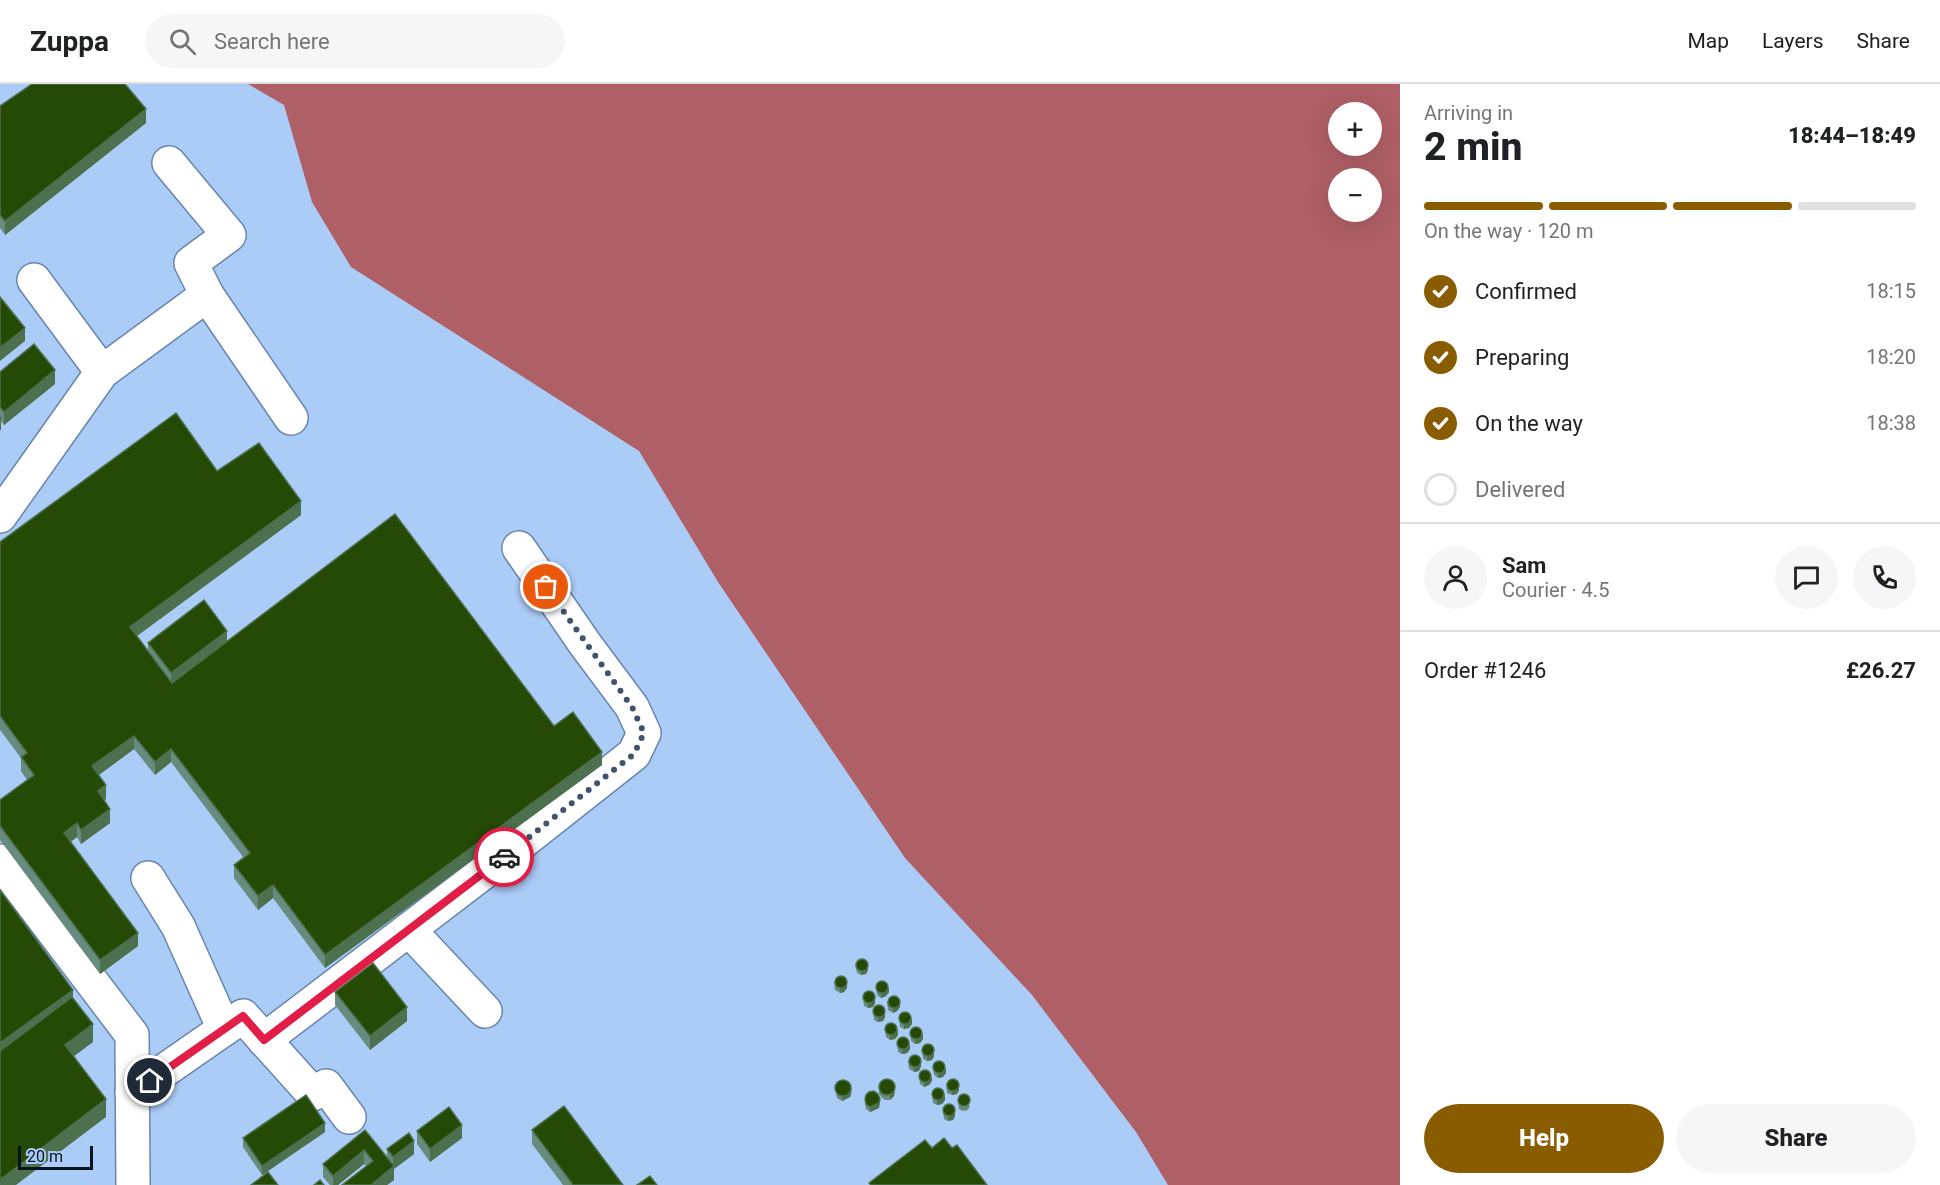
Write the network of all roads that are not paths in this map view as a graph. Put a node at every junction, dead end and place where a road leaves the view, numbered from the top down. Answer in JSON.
{"nodes":[{"id":1,"x":169,"y":163,"type":"dead end"},
{"id":2,"x":34,"y":280,"type":"dead end"},
{"id":3,"x":207,"y":295,"type":"junction"},
{"id":4,"x":102,"y":372,"type":"junction"},
{"id":5,"x":291,"y":418,"type":"dead end"},
{"id":6,"x":0,"y":516,"type":"edge"},
{"id":7,"x":519,"y":548,"type":"dead end"},
{"id":8,"x":0,"y":861,"type":"edge"},
{"id":9,"x":148,"y":878,"type":"dead end"},
{"id":10,"x":409,"y":930,"type":"junction"},
{"id":11,"x":485,"y":1011,"type":"dead end"},
{"id":12,"x":224,"y":1029,"type":"junction"},
{"id":13,"x":264,"y":1040,"type":"junction"},
{"id":14,"x":132,"y":1094,"type":"junction"},
{"id":15,"x":349,"y":1117,"type":"dead end"},
{"id":16,"x":133,"y":1185,"type":"edge"}],
"edges":[{"from":1,"to":3,"type":"lane"},
{"from":2,"to":4,"type":"lane"},
{"from":3,"to":4,"type":"lane"},
{"from":3,"to":5,"type":"lane"},
{"from":4,"to":6,"type":"lane"},
{"from":7,"to":10,"type":"lane"},
{"from":8,"to":14,"type":"lane"},
{"from":9,"to":12,"type":"lane"},
{"from":10,"to":11,"type":"lane"},
{"from":10,"to":13,"type":"lane"},
{"from":12,"to":13,"type":"lane"},
{"from":12,"to":14,"type":"lane"},
{"from":13,"to":15,"type":"lane"},
{"from":14,"to":16,"type":"lane"}]}
